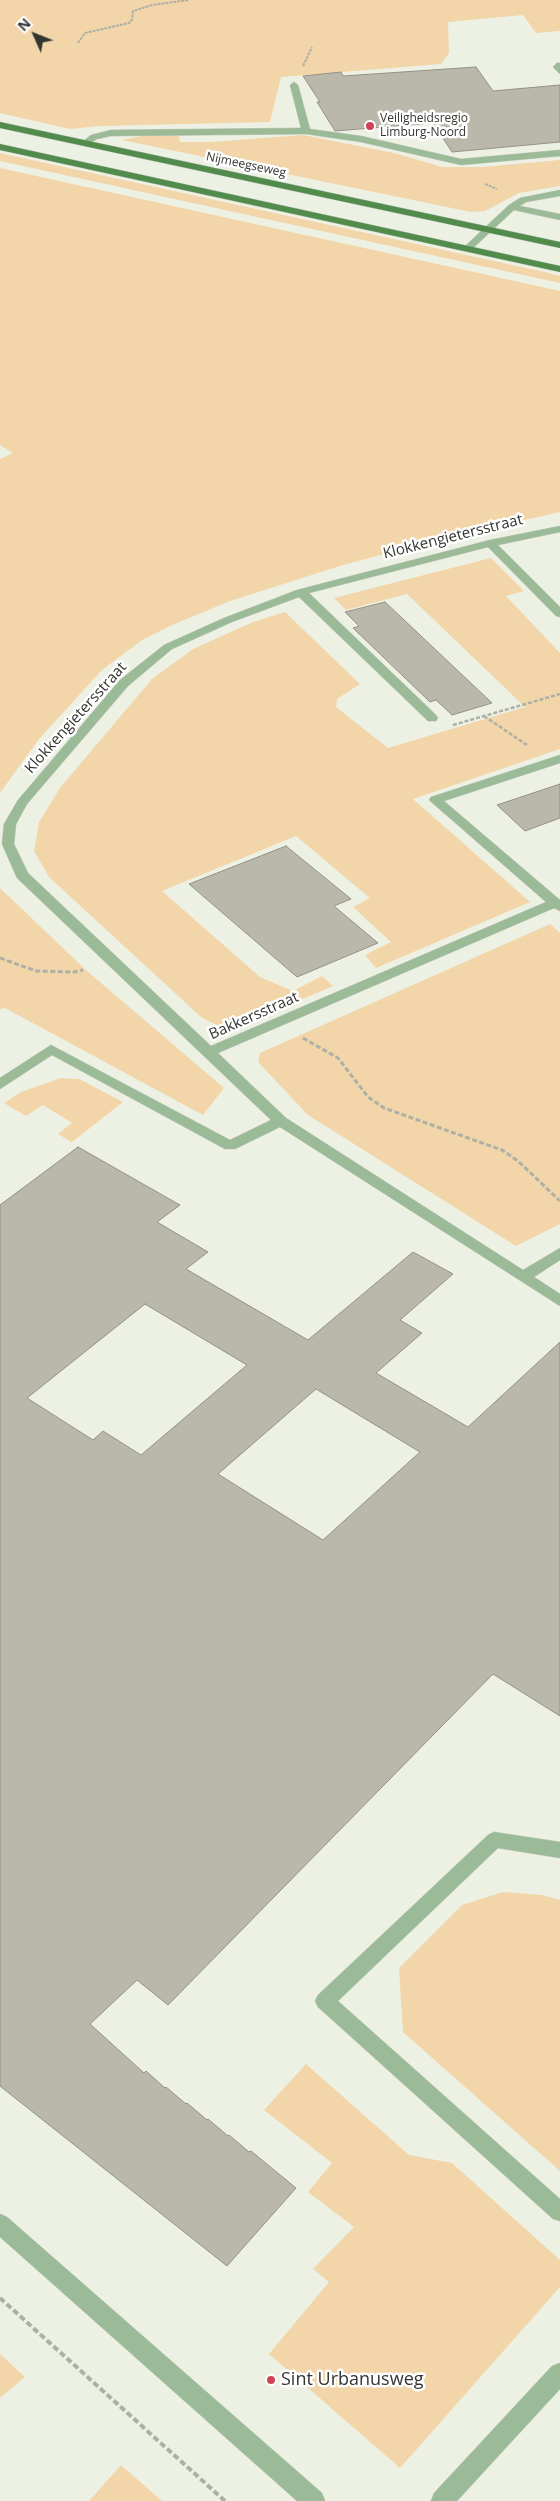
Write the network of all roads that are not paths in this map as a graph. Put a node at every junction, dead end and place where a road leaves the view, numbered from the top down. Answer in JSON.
{"nodes":[{"id":1,"x":560,"y":65,"type":"edge"},
{"id":2,"x":560,"y":71,"type":"edge"},
{"id":3,"x":294,"y":85,"type":"dead end"},
{"id":4,"x":0,"y":125,"type":"edge"},
{"id":5,"x":306,"y":131,"type":"junction"},
{"id":6,"x":85,"y":143,"type":"junction"},
{"id":7,"x":0,"y":147,"type":"edge"},
{"id":8,"x":560,"y":153,"type":"edge"},
{"id":9,"x":560,"y":193,"type":"edge"},
{"id":10,"x":512,"y":207,"type":"junction"},
{"id":11,"x":560,"y":217,"type":"edge"},
{"id":12,"x":488,"y":230,"type":"junction"},
{"id":13,"x":560,"y":245,"type":"edge"},
{"id":14,"x":466,"y":249,"type":"junction"},
{"id":15,"x":560,"y":269,"type":"edge"},
{"id":16,"x":560,"y":529,"type":"edge"},
{"id":17,"x":490,"y":543,"type":"junction"},
{"id":18,"x":301,"y":592,"type":"junction"},
{"id":19,"x":560,"y":614,"type":"edge"},
{"id":20,"x":432,"y":718,"type":"road end"},
{"id":21,"x":560,"y":759,"type":"edge"},
{"id":22,"x":558,"y":905,"type":"edge"},
{"id":23,"x":210,"y":1052,"type":"junction"},
{"id":24,"x":0,"y":1084,"type":"edge"},
{"id":25,"x":281,"y":1121,"type":"junction"},
{"id":26,"x":560,"y":1253,"type":"edge"},
{"id":27,"x":523,"y":1277,"type":"junction"},
{"id":28,"x":560,"y":1301,"type":"edge"},
{"id":29,"x":560,"y":1850,"type":"edge"},
{"id":30,"x":560,"y":2212,"type":"edge"},
{"id":31,"x":0,"y":2224,"type":"edge"},
{"id":32,"x":560,"y":2374,"type":"edge"},
{"id":33,"x":314,"y":2501,"type":"edge"},
{"id":34,"x":442,"y":2501,"type":"edge"}],
"edges":[{"from":1,"to":2,"type":"street"},
{"from":3,"to":5,"type":"street"},
{"from":4,"to":6,"type":"main road","name":"Nijmeegseweg"},
{"from":5,"to":6,"type":"street"},
{"from":5,"to":8,"type":"street"},
{"from":6,"to":12,"type":"main road","name":"Nijmeegseweg"},
{"from":7,"to":14,"type":"main road"},
{"from":9,"to":10,"type":"street"},
{"from":10,"to":11,"type":"street"},
{"from":10,"to":12,"type":"street"},
{"from":12,"to":13,"type":"main road","name":"Nijmeegseweg"},
{"from":12,"to":14,"type":"street"},
{"from":14,"to":15,"type":"main road"},
{"from":16,"to":17,"type":"street","name":"Klokkengietersstraat"},
{"from":17,"to":18,"type":"street","name":"Klokkengietersstraat"},
{"from":17,"to":19,"type":"street"},
{"from":18,"to":20,"type":"street"},
{"from":18,"to":23,"type":"street","name":"Klokkengietersstraat"},
{"from":21,"to":22,"type":"street"},
{"from":22,"to":23,"type":"street","name":"Bakkersstraat"},
{"from":23,"to":25,"type":"street","name":"Bakkersstraat"},
{"from":24,"to":25,"type":"street"},
{"from":25,"to":27,"type":"street","name":"Bakkersstraat"},
{"from":26,"to":27,"type":"street"},
{"from":27,"to":28,"type":"street","name":"Bakkersstraat"},
{"from":29,"to":30,"type":"street"},
{"from":31,"to":33,"type":"street"},
{"from":32,"to":34,"type":"street"}]}
